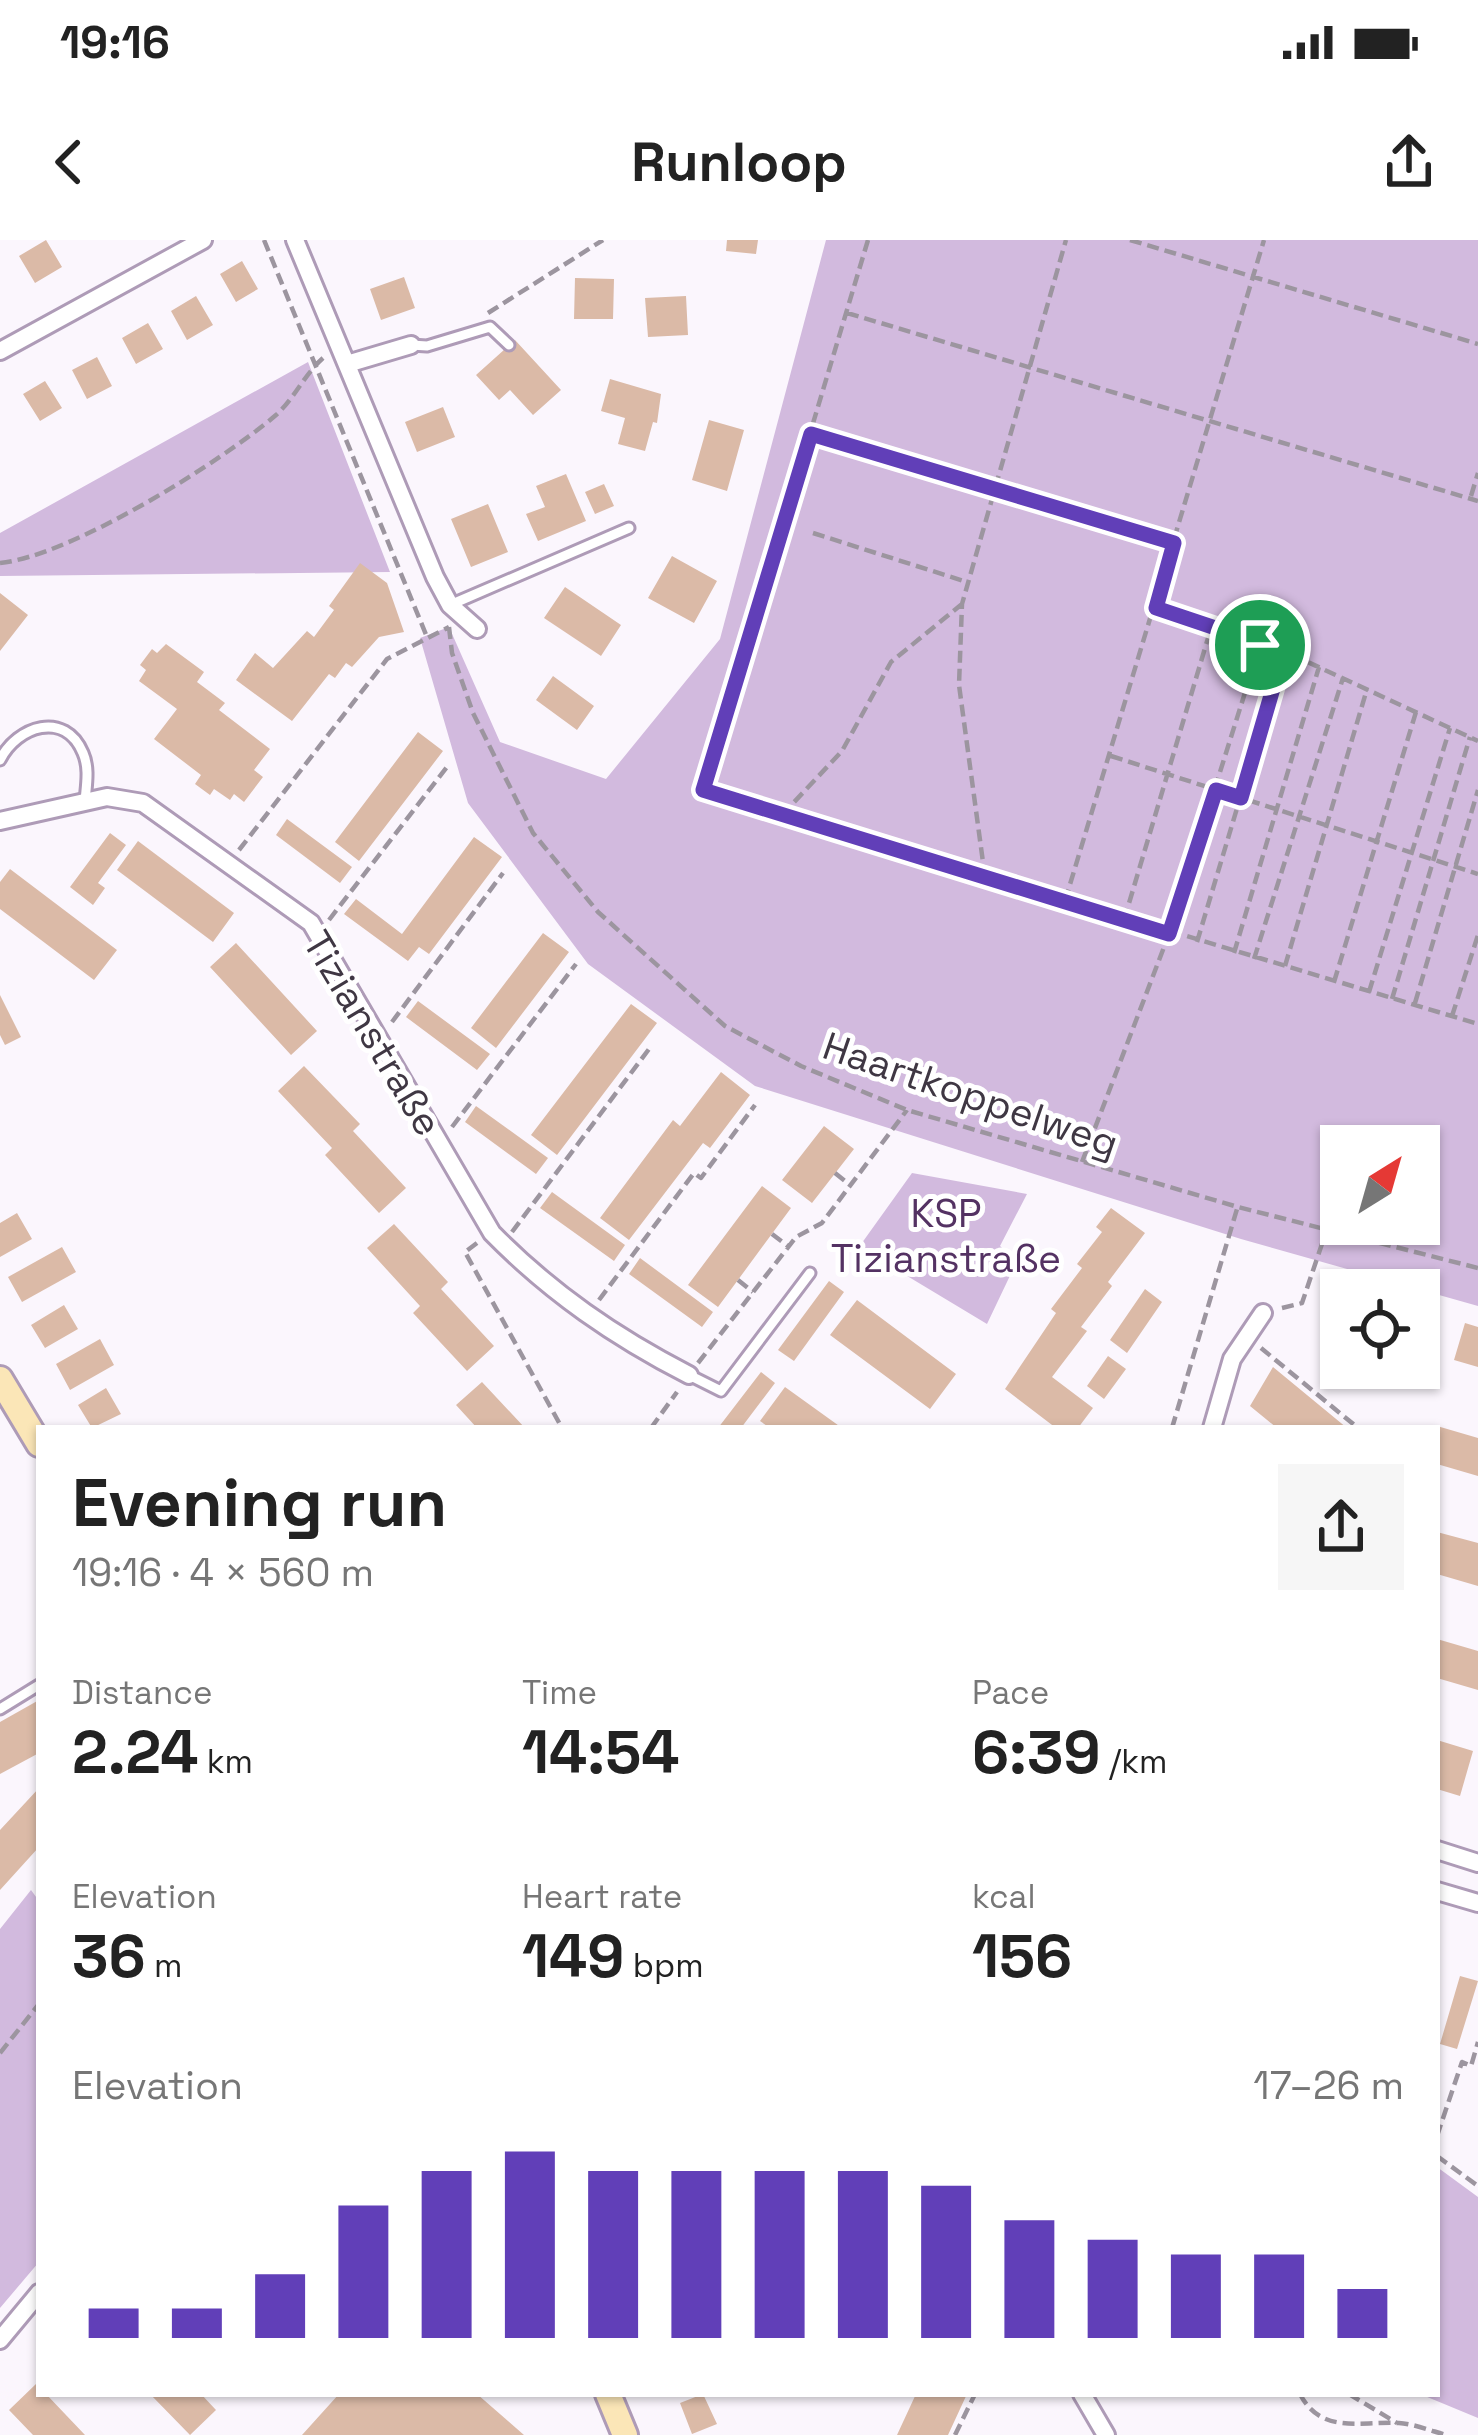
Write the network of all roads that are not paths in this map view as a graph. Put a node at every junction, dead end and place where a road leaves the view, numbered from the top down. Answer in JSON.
{"nodes":[{"id":1,"x":203,"y":240,"type":"edge"},
{"id":2,"x":296,"y":240,"type":"edge"},
{"id":3,"x":411,"y":345,"type":"joint"},
{"id":4,"x":509,"y":345,"type":"dead end"},
{"id":5,"x":0,"y":351,"type":"edge"},
{"id":6,"x":347,"y":364,"type":"junction"},
{"id":7,"x":629,"y":528,"type":"dead end"},
{"id":8,"x":450,"y":605,"type":"junction"},
{"id":9,"x":477,"y":629,"type":"dead end"},
{"id":10,"x":0,"y":760,"type":"edge"},
{"id":11,"x":85,"y":802,"type":"junction"},
{"id":12,"x":0,"y":821,"type":"edge"},
{"id":13,"x":811,"y":1274,"type":"dead end"},
{"id":14,"x":1263,"y":1312,"type":"road end"},
{"id":15,"x":689,"y":1375,"type":"joint"},
{"id":16,"x":0,"y":1379,"type":"edge"},
{"id":17,"x":1213,"y":1425,"type":"edge"},
{"id":18,"x":36,"y":1439,"type":"edge"},
{"id":19,"x":36,"y":1687,"type":"edge"},
{"id":20,"x":0,"y":1709,"type":"edge"},
{"id":21,"x":1440,"y":1851,"type":"edge"},
{"id":22,"x":1478,"y":1863,"type":"edge"},
{"id":23,"x":1440,"y":1892,"type":"edge"},
{"id":24,"x":1478,"y":1903,"type":"edge"},
{"id":25,"x":36,"y":2297,"type":"edge"},
{"id":26,"x":0,"y":2340,"type":"edge"},
{"id":27,"x":609,"y":2397,"type":"edge"},
{"id":28,"x":1084,"y":2397,"type":"edge"},
{"id":29,"x":625,"y":2435,"type":"edge"},
{"id":30,"x":1106,"y":2435,"type":"edge"}],
"edges":[{"from":1,"to":5,"type":"street"},
{"from":2,"to":6,"type":"street"},
{"from":3,"to":4,"type":"lane"},
{"from":3,"to":6,"type":"street"},
{"from":6,"to":8,"type":"street"},
{"from":7,"to":8,"type":"lane"},
{"from":8,"to":9,"type":"street"},
{"from":10,"to":11,"type":"lane"},
{"from":11,"to":12,"type":"street","name":"Tizianstraße"},
{"from":11,"to":15,"type":"street","name":"Tizianstraße"},
{"from":13,"to":15,"type":"lane"},
{"from":14,"to":17,"type":"street"},
{"from":16,"to":18,"type":"main road"},
{"from":19,"to":20,"type":"lane"},
{"from":21,"to":22,"type":"street"},
{"from":23,"to":24,"type":"street"},
{"from":25,"to":26,"type":"street"},
{"from":27,"to":29,"type":"main road"},
{"from":28,"to":30,"type":"street"}]}
